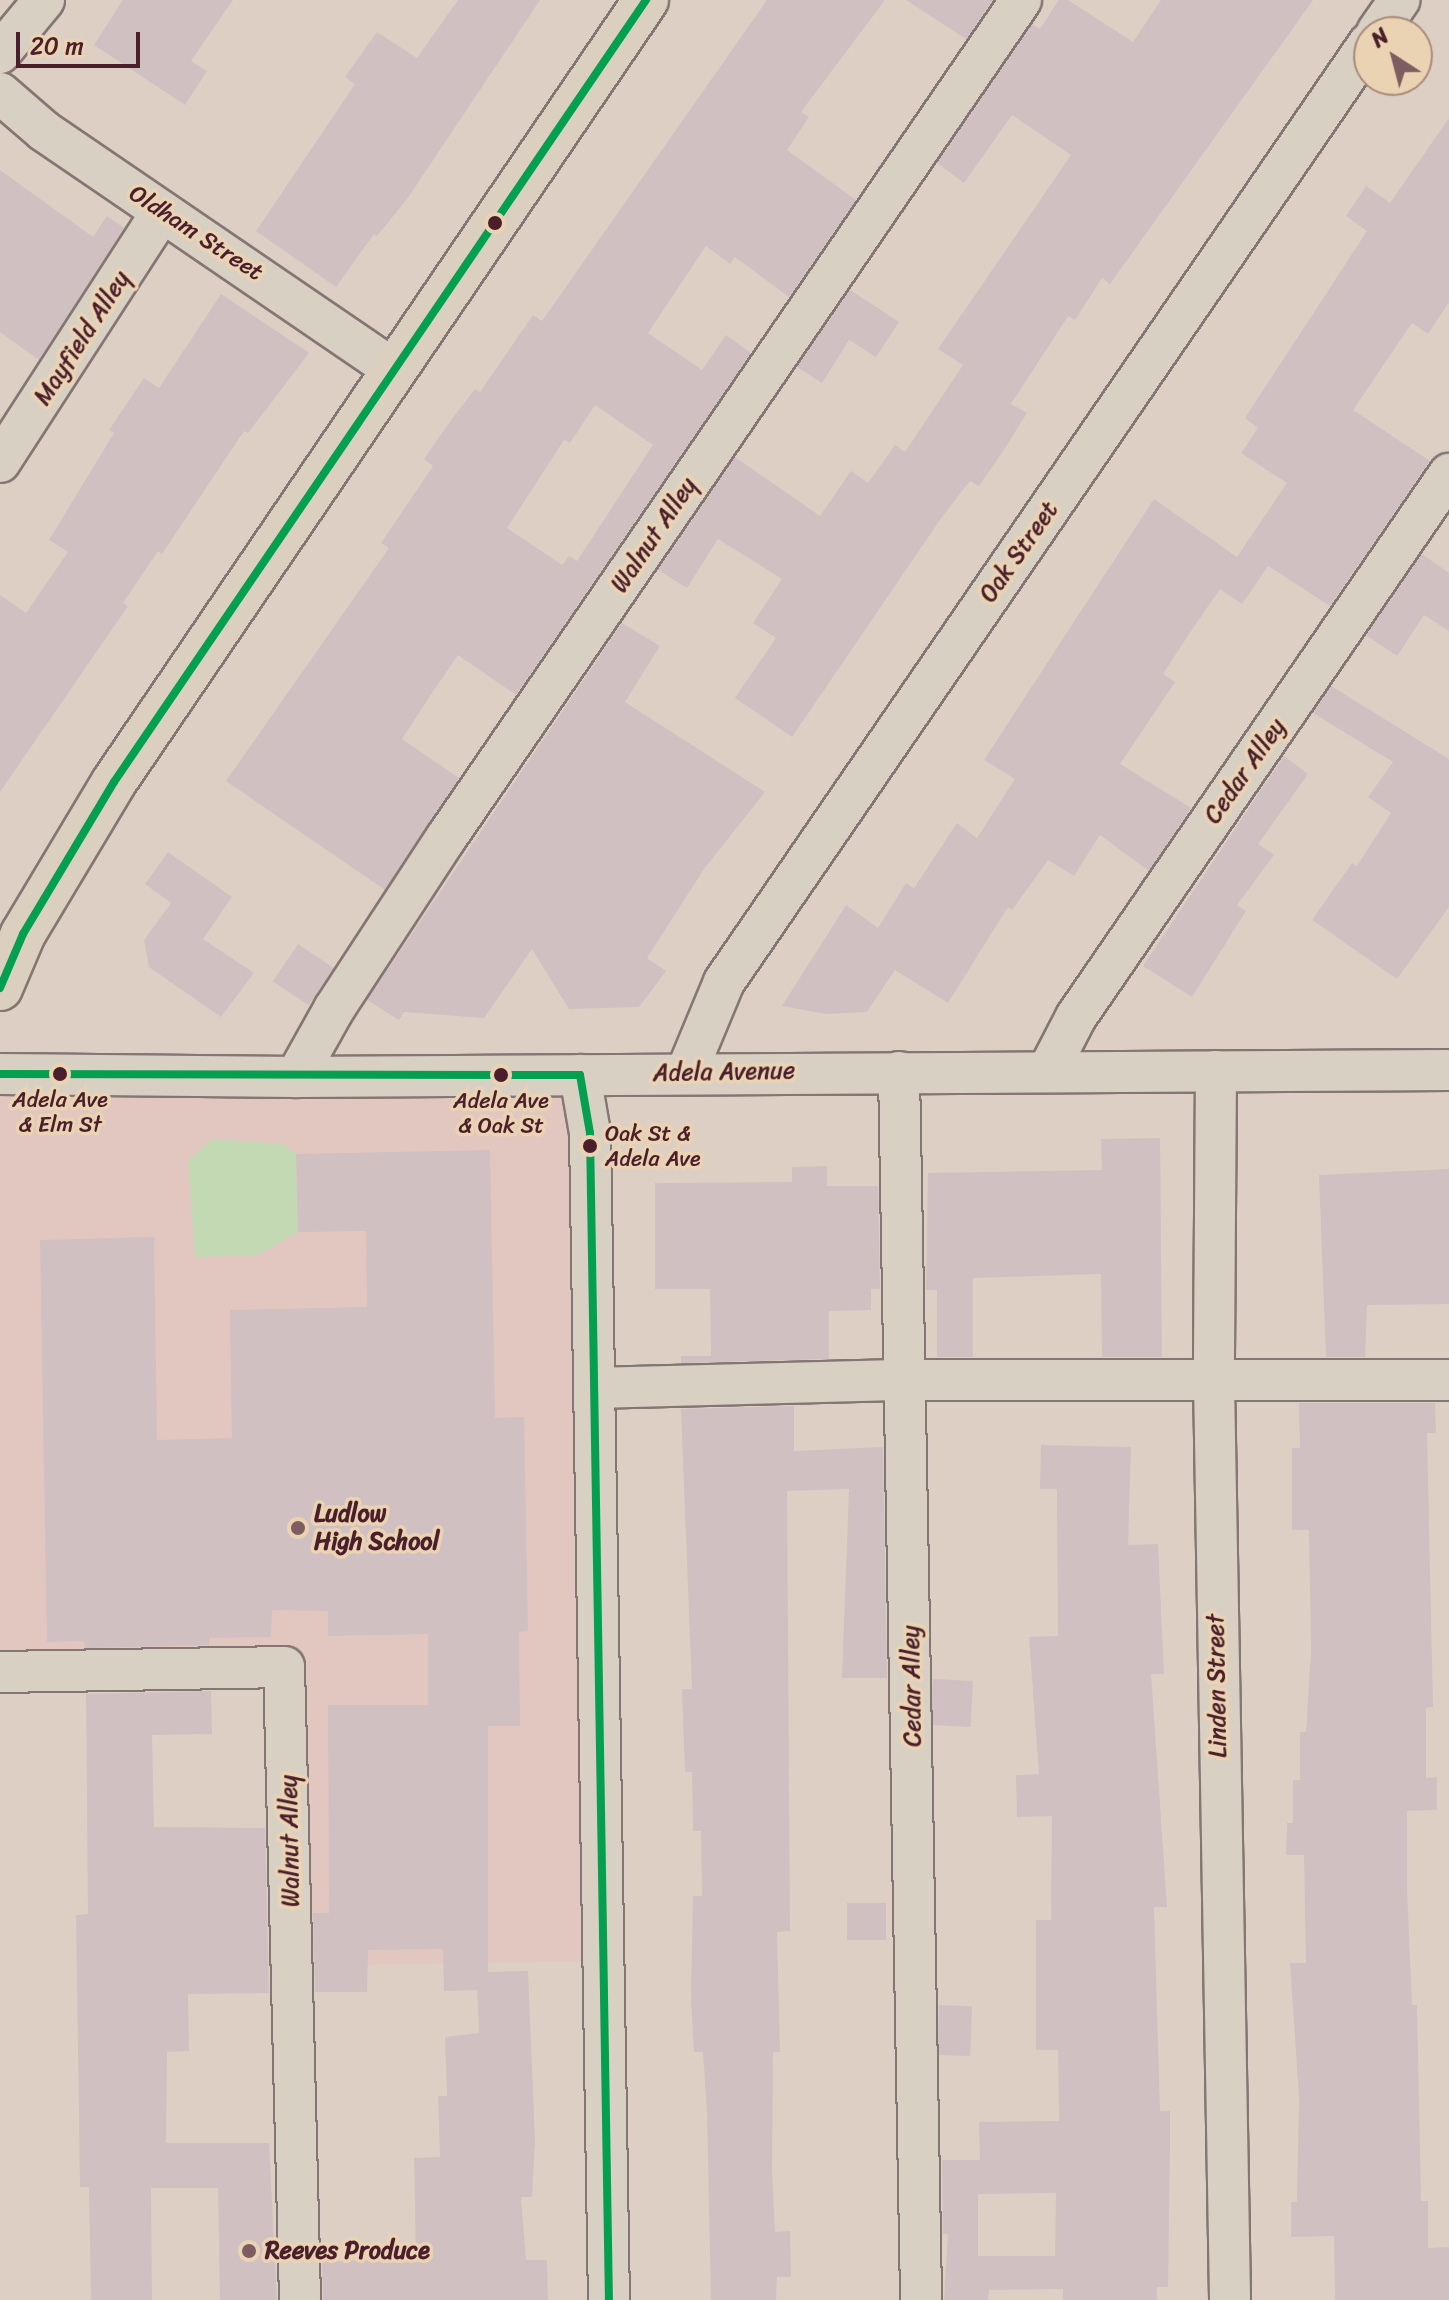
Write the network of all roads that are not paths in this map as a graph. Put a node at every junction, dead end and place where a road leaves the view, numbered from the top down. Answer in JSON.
{"nodes":[{"id":1,"x":44,"y":0,"type":"edge"},
{"id":2,"x":646,"y":0,"type":"edge"},
{"id":3,"x":1021,"y":0,"type":"edge"},
{"id":4,"x":0,"y":53,"type":"edge"},
{"id":5,"x":1353,"y":66,"type":"edge"},
{"id":6,"x":0,"y":93,"type":"edge"},
{"id":7,"x":162,"y":212,"type":"junction"},
{"id":8,"x":394,"y":370,"type":"junction"},
{"id":9,"x":0,"y":462,"type":"edge"},
{"id":10,"x":1449,"y":474,"type":"edge"},
{"id":11,"x":0,"y":988,"type":"edge"},
{"id":12,"x":1449,"y":1069,"type":"edge"},
{"id":13,"x":687,"y":1071,"type":"junction"},
{"id":14,"x":1048,"y":1071,"type":"junction"},
{"id":15,"x":1216,"y":1071,"type":"junction"},
{"id":16,"x":899,"y":1072,"type":"junction"},
{"id":17,"x":0,"y":1074,"type":"edge"},
{"id":18,"x":580,"y":1075,"type":"junction"},
{"id":19,"x":296,"y":1077,"type":"junction"},
{"id":20,"x":907,"y":1380,"type":"junction"},
{"id":21,"x":1449,"y":1380,"type":"edge"},
{"id":22,"x":1214,"y":1381,"type":"junction"},
{"id":23,"x":594,"y":1388,"type":"junction"},
{"id":24,"x":0,"y":1672,"type":"edge"},
{"id":25,"x":300,"y":2300,"type":"edge"},
{"id":26,"x":609,"y":2300,"type":"edge"},
{"id":27,"x":921,"y":2300,"type":"edge"},
{"id":28,"x":1230,"y":2300,"type":"edge"}],
"edges":[{"from":1,"to":4,"type":"street"},
{"from":2,"to":8,"type":"main road"},
{"from":3,"to":19,"type":"street","name":"Walnut Alley"},
{"from":5,"to":13,"type":"street","name":"Oak Street"},
{"from":6,"to":7,"type":"street","name":"Oldham Street"},
{"from":7,"to":8,"type":"street","name":"Oldham Street"},
{"from":7,"to":9,"type":"street","name":"Mayfield Alley"},
{"from":8,"to":11,"type":"main road"},
{"from":10,"to":14,"type":"street","name":"Cedar Alley"},
{"from":12,"to":15,"type":"street","name":"Adela Avenue"},
{"from":13,"to":16,"type":"street","name":"Adela Avenue"},
{"from":13,"to":18,"type":"street","name":"Adela Avenue"},
{"from":14,"to":15,"type":"street","name":"Adela Avenue"},
{"from":14,"to":16,"type":"street","name":"Adela Avenue"},
{"from":15,"to":22,"type":"street","name":"Linden Street"},
{"from":16,"to":20,"type":"street","name":"Cedar Alley"},
{"from":17,"to":19,"type":"street","name":"Adela Avenue"},
{"from":18,"to":19,"type":"street","name":"Adela Avenue"},
{"from":18,"to":23,"type":"street"},
{"from":20,"to":22,"type":"street"},
{"from":20,"to":23,"type":"street"},
{"from":20,"to":27,"type":"street","name":"Cedar Alley"},
{"from":21,"to":22,"type":"street"},
{"from":22,"to":28,"type":"street","name":"Linden Street"},
{"from":23,"to":26,"type":"street"},
{"from":24,"to":25,"type":"street","name":"Walnut Alley"}]}
